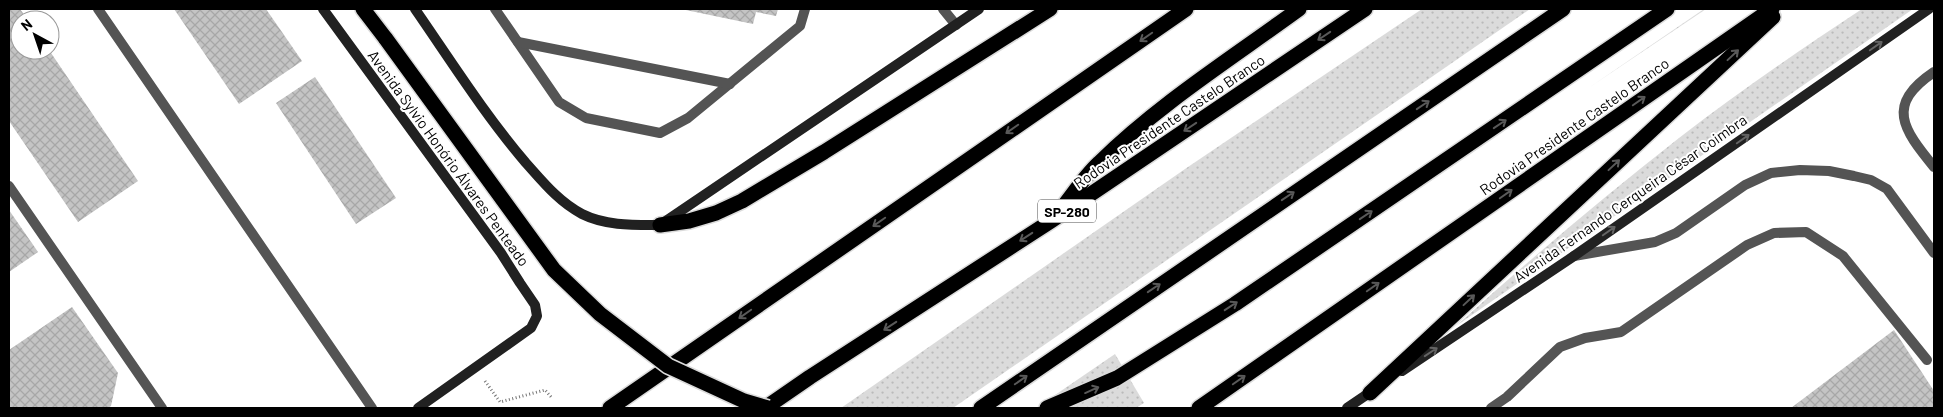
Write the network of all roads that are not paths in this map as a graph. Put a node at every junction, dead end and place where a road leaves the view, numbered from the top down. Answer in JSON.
{"nodes":[{"id":1,"x":98,"y":9,"type":"edge"},
{"id":2,"x":323,"y":9,"type":"edge"},
{"id":3,"x":363,"y":9,"type":"edge"},
{"id":4,"x":415,"y":9,"type":"edge"},
{"id":5,"x":495,"y":9,"type":"edge"},
{"id":6,"x":805,"y":9,"type":"edge"},
{"id":7,"x":943,"y":9,"type":"edge"},
{"id":8,"x":979,"y":9,"type":"edge"},
{"id":9,"x":1050,"y":9,"type":"edge"},
{"id":10,"x":1186,"y":9,"type":"edge"},
{"id":11,"x":1300,"y":9,"type":"edge"},
{"id":12,"x":1365,"y":9,"type":"edge"},
{"id":13,"x":1563,"y":9,"type":"edge"},
{"id":14,"x":1667,"y":9,"type":"edge"},
{"id":15,"x":1772,"y":9,"type":"edge"},
{"id":16,"x":1782,"y":9,"type":"edge"},
{"id":17,"x":1929,"y":9,"type":"edge"},
{"id":18,"x":956,"y":25,"type":"junction"},
{"id":19,"x":518,"y":42,"type":"junction"},
{"id":20,"x":1934,"y":72,"type":"edge"},
{"id":21,"x":730,"y":84,"type":"junction"},
{"id":22,"x":1934,"y":166,"type":"edge"},
{"id":23,"x":9,"y":186,"type":"edge"},
{"id":24,"x":1051,"y":221,"type":"junction"},
{"id":25,"x":660,"y":225,"type":"junction"},
{"id":26,"x":1934,"y":253,"type":"edge"},
{"id":27,"x":1574,"y":256,"type":"junction"},
{"id":28,"x":1927,"y":360,"type":"dead end"},
{"id":29,"x":1370,"y":392,"type":"junction"},
{"id":30,"x":162,"y":408,"type":"edge"},
{"id":31,"x":372,"y":408,"type":"edge"},
{"id":32,"x":418,"y":408,"type":"edge"},
{"id":33,"x":610,"y":408,"type":"edge"},
{"id":34,"x":767,"y":408,"type":"edge"},
{"id":35,"x":981,"y":408,"type":"edge"},
{"id":36,"x":1047,"y":408,"type":"edge"},
{"id":37,"x":1199,"y":408,"type":"edge"},
{"id":38,"x":1347,"y":408,"type":"edge"},
{"id":39,"x":1491,"y":408,"type":"edge"}],
"edges":[{"from":1,"to":31,"type":"lane"},
{"from":2,"to":32,"type":"main road","name":"Avenida Sylvio Honório Álvares Penteado"},
{"from":3,"to":34,"type":"highway","bridge":true},
{"from":4,"to":25,"type":"main road"},
{"from":5,"to":19,"type":"lane"},
{"from":6,"to":21,"type":"lane"},
{"from":7,"to":18,"type":"lane"},
{"from":8,"to":18,"type":"main road"},
{"from":9,"to":25,"type":"highway"},
{"from":10,"to":33,"type":"highway","one_way":true},
{"from":11,"to":24,"type":"highway"},
{"from":12,"to":24,"type":"highway","name":"Rodovia Presidente Castelo Branco","number":"SP-280","one_way":true},
{"from":35,"to":13,"type":"highway","one_way":true},
{"from":36,"to":14,"type":"highway","one_way":true},
{"from":37,"to":15,"type":"highway","name":"Rodovia Presidente Castelo Branco","one_way":true},
{"from":29,"to":16,"type":"highway","one_way":true},
{"from":27,"to":17,"type":"main road","name":"Avenida Fernando Cerqueira César Coimbra","one_way":true},
{"from":18,"to":25,"type":"main road"},
{"from":19,"to":21,"type":"lane"},
{"from":19,"to":21,"type":"lane"},
{"from":20,"to":22,"type":"lane"},
{"from":23,"to":30,"type":"lane"},
{"from":24,"to":34,"type":"highway","name":"Rodovia Presidente Castelo Branco","number":"SP-280","one_way":true},
{"from":26,"to":27,"type":"lane"},
{"from":29,"to":27,"type":"main road","name":"Avenida Fernando Cerqueira César Coimbra","one_way":true},
{"from":28,"to":39,"type":"lane"},
{"from":29,"to":38,"type":"main road","name":"Avenida Fernando Cerqueira César Coimbra"}]}
